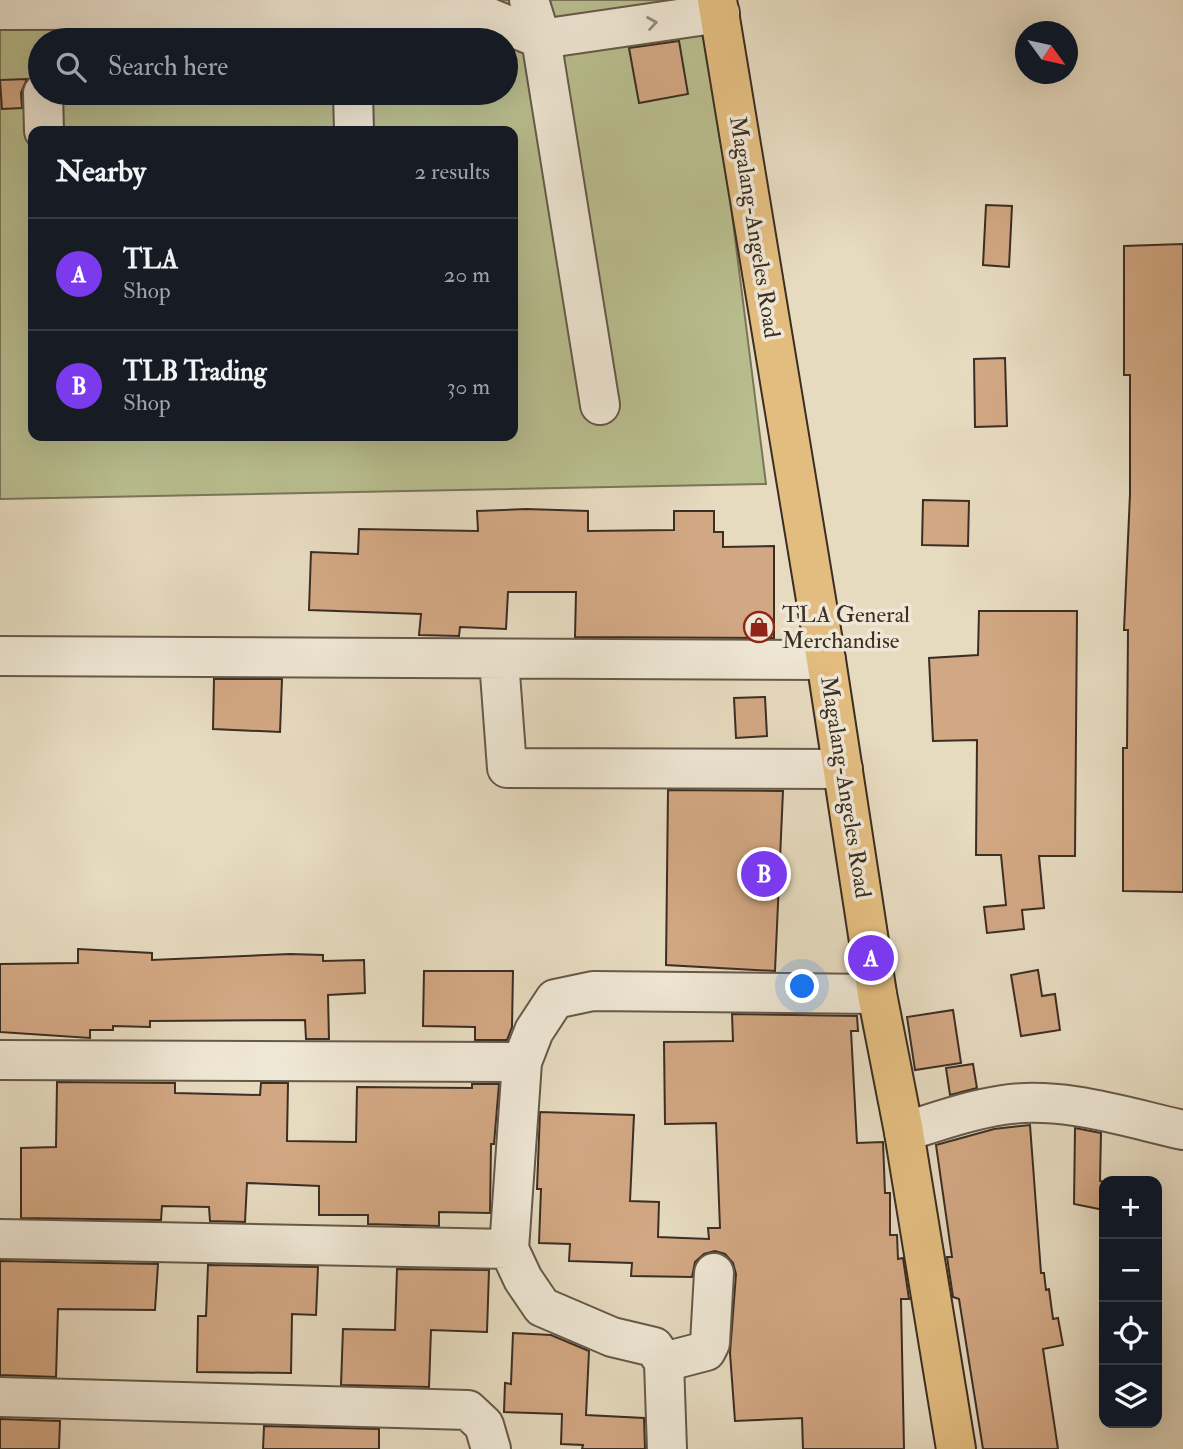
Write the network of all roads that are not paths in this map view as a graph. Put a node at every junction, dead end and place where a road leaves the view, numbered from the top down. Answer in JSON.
{"nodes":[{"id":1,"x":529,"y":0,"type":"edge"},
{"id":2,"x":474,"y":4,"type":"edge"},
{"id":3,"x":718,"y":7,"type":"edge"},
{"id":4,"x":0,"y":10,"type":"edge"},
{"id":5,"x":351,"y":16,"type":"edge"},
{"id":6,"x":40,"y":17,"type":"edge"},
{"id":7,"x":541,"y":39,"type":"junction"},
{"id":8,"x":43,"y":105,"type":"edge"},
{"id":9,"x":353,"y":105,"type":"edge"},
{"id":10,"x":44,"y":126,"type":"edge"},
{"id":11,"x":354,"y":126,"type":"edge"},
{"id":12,"x":600,"y":405,"type":"dead end"},
{"id":13,"x":0,"y":656,"type":"edge"},
{"id":14,"x":499,"y":660,"type":"junction"},
{"id":15,"x":827,"y":660,"type":"junction"},
{"id":16,"x":843,"y":769,"type":"junction"},
{"id":17,"x":877,"y":995,"type":"junction"},
{"id":18,"x":0,"y":1060,"type":"edge"},
{"id":19,"x":522,"y":1062,"type":"junction"},
{"id":20,"x":1183,"y":1130,"type":"edge"},
{"id":21,"x":904,"y":1132,"type":"junction"},
{"id":22,"x":0,"y":1239,"type":"edge"},
{"id":23,"x":509,"y":1249,"type":"junction"},
{"id":24,"x":714,"y":1273,"type":"dead end"},
{"id":25,"x":664,"y":1363,"type":"junction"},
{"id":26,"x":0,"y":1397,"type":"edge"},
{"id":27,"x":491,"y":1449,"type":"edge"},
{"id":28,"x":667,"y":1449,"type":"edge"},
{"id":29,"x":956,"y":1449,"type":"edge"}],
"edges":[{"from":1,"to":7,"type":"street"},
{"from":2,"to":5,"type":"street"},
{"from":2,"to":7,"type":"street"},
{"from":7,"to":3,"type":"street","one_way":true},
{"from":3,"to":15,"type":"main road","name":"Magalang-Angeles Road"},
{"from":4,"to":6,"type":"street"},
{"from":5,"to":6,"type":"street"},
{"from":7,"to":12,"type":"street"},
{"from":8,"to":10,"type":"street"},
{"from":9,"to":11,"type":"street"},
{"from":13,"to":14,"type":"street"},
{"from":14,"to":15,"type":"street"},
{"from":14,"to":16,"type":"street"},
{"from":15,"to":16,"type":"main road","name":"Magalang-Angeles Road"},
{"from":16,"to":17,"type":"main road","name":"Magalang-Angeles Road"},
{"from":17,"to":19,"type":"street"},
{"from":17,"to":21,"type":"main road","name":"Magalang-Angeles Road"},
{"from":18,"to":19,"type":"street"},
{"from":19,"to":23,"type":"street"},
{"from":20,"to":21,"type":"street"},
{"from":21,"to":29,"type":"main road","name":"Magalang-Angeles Road"},
{"from":22,"to":23,"type":"street"},
{"from":23,"to":25,"type":"street"},
{"from":24,"to":25,"type":"street"},
{"from":25,"to":28,"type":"street"},
{"from":26,"to":27,"type":"street"}]}
